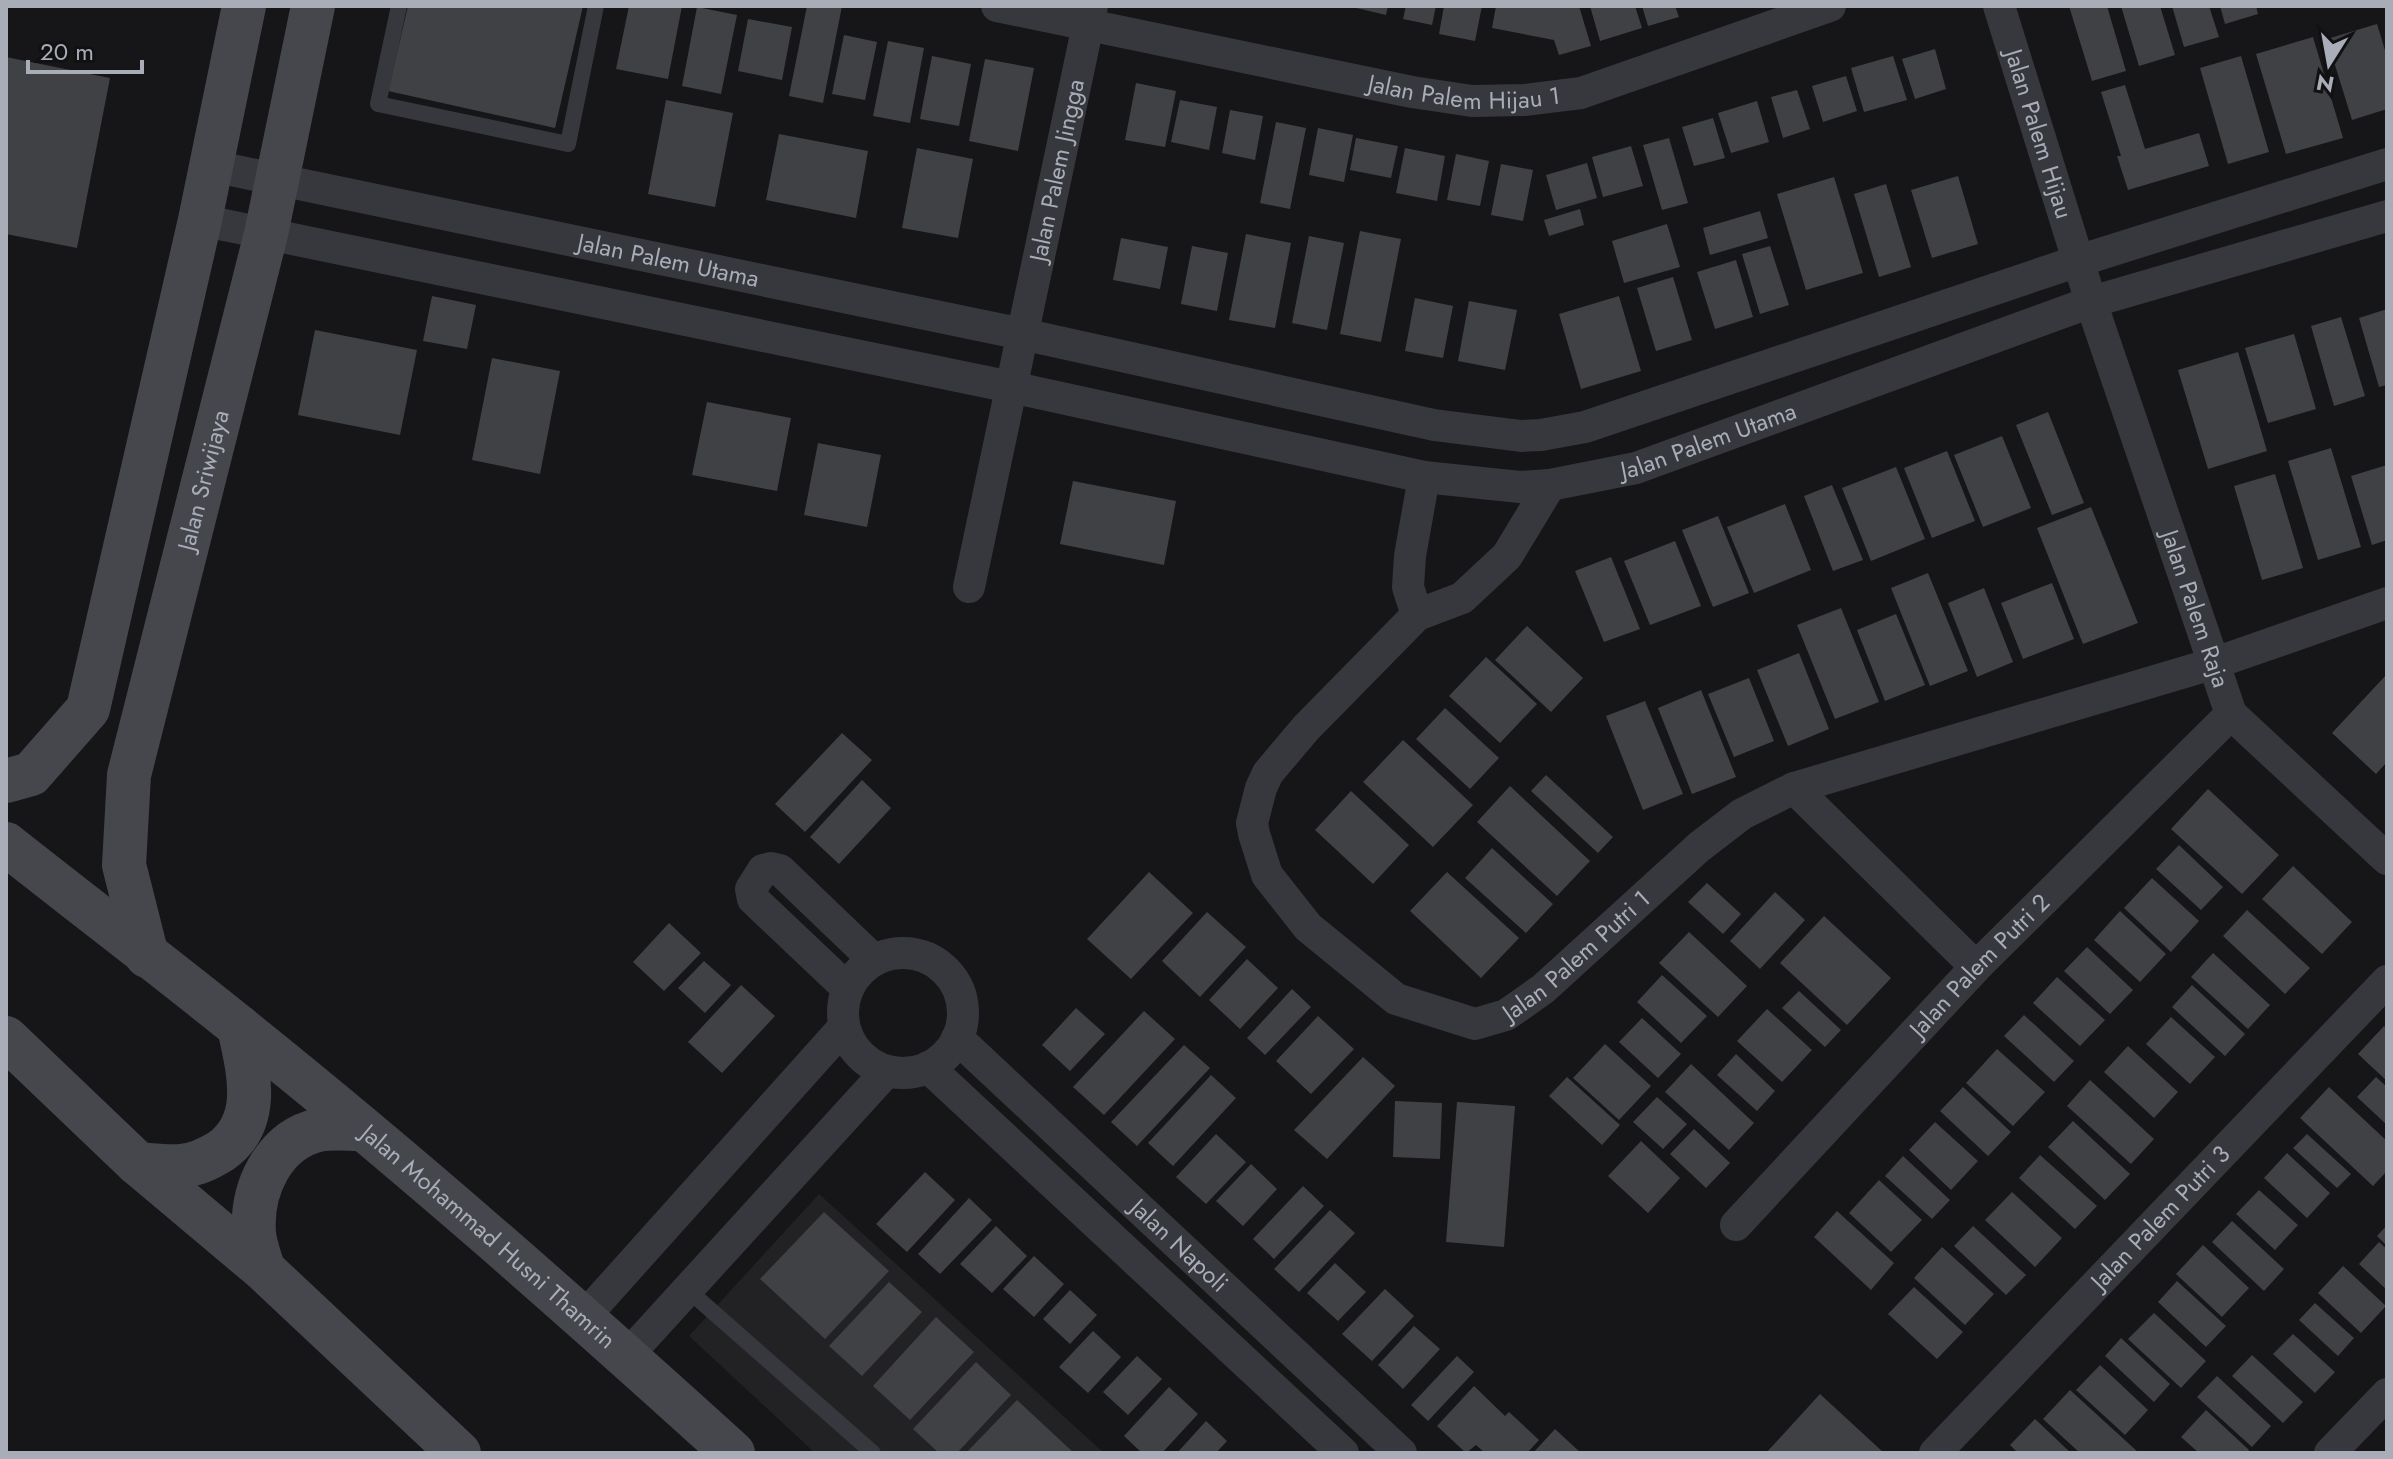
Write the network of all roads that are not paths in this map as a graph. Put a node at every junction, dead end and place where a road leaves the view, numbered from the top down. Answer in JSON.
{"nodes":[{"id":1,"x":244,"y":6,"type":"edge"},
{"id":2,"x":313,"y":6,"type":"edge"},
{"id":3,"x":399,"y":6,"type":"edge"},
{"id":4,"x":596,"y":6,"type":"edge"},
{"id":5,"x":997,"y":6,"type":"edge"},
{"id":6,"x":1830,"y":6,"type":"edge"},
{"id":7,"x":1999,"y":6,"type":"edge"},
{"id":8,"x":1090,"y":15,"type":"edge"},
{"id":9,"x":2387,"y":164,"type":"edge"},
{"id":10,"x":212,"y":166,"type":"junction"},
{"id":11,"x":297,"y":183,"type":"junction"},
{"id":12,"x":2387,"y":216,"type":"edge"},
{"id":13,"x":200,"y":220,"type":"junction"},
{"id":14,"x":286,"y":238,"type":"junction"},
{"id":15,"x":2078,"y":261,"type":"junction"},
{"id":16,"x":2091,"y":302,"type":"junction"},
{"id":17,"x":1022,"y":334,"type":"junction"},
{"id":18,"x":1011,"y":387,"type":"junction"},
{"id":19,"x":1424,"y":477,"type":"junction"},
{"id":20,"x":1550,"y":485,"type":"junction"},
{"id":21,"x":969,"y":587,"type":"dead end"},
{"id":22,"x":2387,"y":603,"type":"edge"},
{"id":23,"x":1417,"y":615,"type":"junction"},
{"id":24,"x":2212,"y":664,"type":"junction"},
{"id":25,"x":2231,"y":714,"type":"junction"},
{"id":26,"x":6,"y":781,"type":"edge"},
{"id":27,"x":1794,"y":788,"type":"junction"},
{"id":28,"x":6,"y":844,"type":"edge"},
{"id":29,"x":2387,"y":859,"type":"edge"},
{"id":30,"x":147,"y":956,"type":"junction"},
{"id":31,"x":874,"y":960,"type":"junction"},
{"id":32,"x":1976,"y":967,"type":"junction"},
{"id":33,"x":2387,"y":981,"type":"edge"},
{"id":34,"x":848,"y":989,"type":"junction"},
{"id":35,"x":239,"y":1027,"type":"junction"},
{"id":36,"x":844,"y":1027,"type":"junction"},
{"id":37,"x":6,"y":1038,"type":"edge"},
{"id":38,"x":957,"y":1038,"type":"junction"},
{"id":39,"x":928,"y":1067,"type":"junction"},
{"id":40,"x":887,"y":1071,"type":"junction"},
{"id":41,"x":362,"y":1129,"type":"junction"},
{"id":42,"x":138,"y":1164,"type":"junction"},
{"id":43,"x":1736,"y":1225,"type":"dead end"},
{"id":44,"x":263,"y":1269,"type":"junction"},
{"id":45,"x":688,"y":1290,"type":"junction"},
{"id":46,"x":584,"y":1317,"type":"junction"},
{"id":47,"x":626,"y":1357,"type":"junction"},
{"id":48,"x":2387,"y":1394,"type":"edge"},
{"id":49,"x":459,"y":1453,"type":"edge"},
{"id":50,"x":733,"y":1453,"type":"edge"},
{"id":51,"x":873,"y":1453,"type":"edge"},
{"id":52,"x":1343,"y":1453,"type":"edge"},
{"id":53,"x":1401,"y":1453,"type":"edge"},
{"id":54,"x":1935,"y":1453,"type":"edge"},
{"id":55,"x":2330,"y":1453,"type":"edge"}],
"edges":[{"from":1,"to":10,"type":"street"},
{"from":2,"to":11,"type":"street","name":"Jalan Sriwijaya"},
{"from":3,"to":4,"type":"lane"},
{"from":5,"to":8,"type":"street","name":"Jalan Palem Hijau 1"},
{"from":6,"to":8,"type":"street","name":"Jalan Palem Hijau 1"},
{"from":7,"to":15,"type":"street","name":"Jalan Palem Hijau"},
{"from":8,"to":17,"type":"street","name":"Jalan Palem Jingga"},
{"from":9,"to":15,"type":"street","name":"Jalan Palem Utama"},
{"from":10,"to":11,"type":"street","name":"Jalan Palem Utama"},
{"from":10,"to":13,"type":"street"},
{"from":11,"to":14,"type":"street","name":"Jalan Sriwijaya"},
{"from":11,"to":17,"type":"street","name":"Jalan Palem Utama"},
{"from":12,"to":16,"type":"street","name":"Jalan Palem Utama"},
{"from":13,"to":14,"type":"street","name":"Jalan Palem Utama"},
{"from":13,"to":26,"type":"street"},
{"from":14,"to":18,"type":"street","name":"Jalan Palem Utama"},
{"from":14,"to":30,"type":"street","name":"Jalan Sriwijaya"},
{"from":15,"to":16,"type":"street","name":"Jalan Palem Hijau"},
{"from":15,"to":17,"type":"street","name":"Jalan Palem Utama"},
{"from":16,"to":20,"type":"street","name":"Jalan Palem Utama"},
{"from":16,"to":24,"type":"street","name":"Jalan Palem Raja"},
{"from":17,"to":18,"type":"street"},
{"from":18,"to":19,"type":"street","name":"Jalan Palem Utama"},
{"from":18,"to":21,"type":"street"},
{"from":19,"to":20,"type":"street","name":"Jalan Palem Utama"},
{"from":19,"to":23,"type":"street"},
{"from":20,"to":23,"type":"street","name":"Jalan Palem Putri 1"},
{"from":22,"to":24,"type":"street","name":"Jalan Palem Putri 1"},
{"from":23,"to":27,"type":"street","name":"Jalan Palem Putri 1"},
{"from":24,"to":25,"type":"street","name":"Jalan Palem Raja"},
{"from":24,"to":27,"type":"street","name":"Jalan Palem Putri 1"},
{"from":25,"to":29,"type":"street","name":"Jalan Palem Raja"},
{"from":25,"to":32,"type":"street","name":"Jalan Palem Putri 2"},
{"from":27,"to":32,"type":"street"},
{"from":28,"to":30,"type":"street","name":"Jalan Mohammad Husni Thamrin"},
{"from":30,"to":35,"type":"street","name":"Jalan Mohammad Husni Thamrin"},
{"from":31,"to":34,"type":"street"},
{"from":31,"to":34,"type":"street"},
{"from":31,"to":38,"type":"street"},
{"from":32,"to":43,"type":"street","name":"Jalan Palem Putri 2"},
{"from":33,"to":54,"type":"street","name":"Jalan Palem Putri 3"},
{"from":34,"to":36,"type":"street"},
{"from":35,"to":41,"type":"street","name":"Jalan Mohammad Husni Thamrin"},
{"from":35,"to":42,"type":"street"},
{"from":36,"to":40,"type":"street"},
{"from":36,"to":46,"type":"street"},
{"from":37,"to":42,"type":"street"},
{"from":38,"to":39,"type":"street"},
{"from":38,"to":53,"type":"street","name":"Jalan Napoli"},
{"from":39,"to":40,"type":"street"},
{"from":39,"to":52,"type":"street","name":"Jalan Napoli"},
{"from":40,"to":45,"type":"street"},
{"from":41,"to":44,"type":"street"},
{"from":41,"to":46,"type":"street","name":"Jalan Mohammad Husni Thamrin"},
{"from":42,"to":44,"type":"street"},
{"from":44,"to":49,"type":"street"},
{"from":45,"to":47,"type":"street"},
{"from":45,"to":51,"type":"lane"},
{"from":46,"to":47,"type":"street","name":"Jalan Mohammad Husni Thamrin"},
{"from":47,"to":50,"type":"street","name":"Jalan Mohammad Husni Thamrin"},
{"from":48,"to":55,"type":"street"}]}
